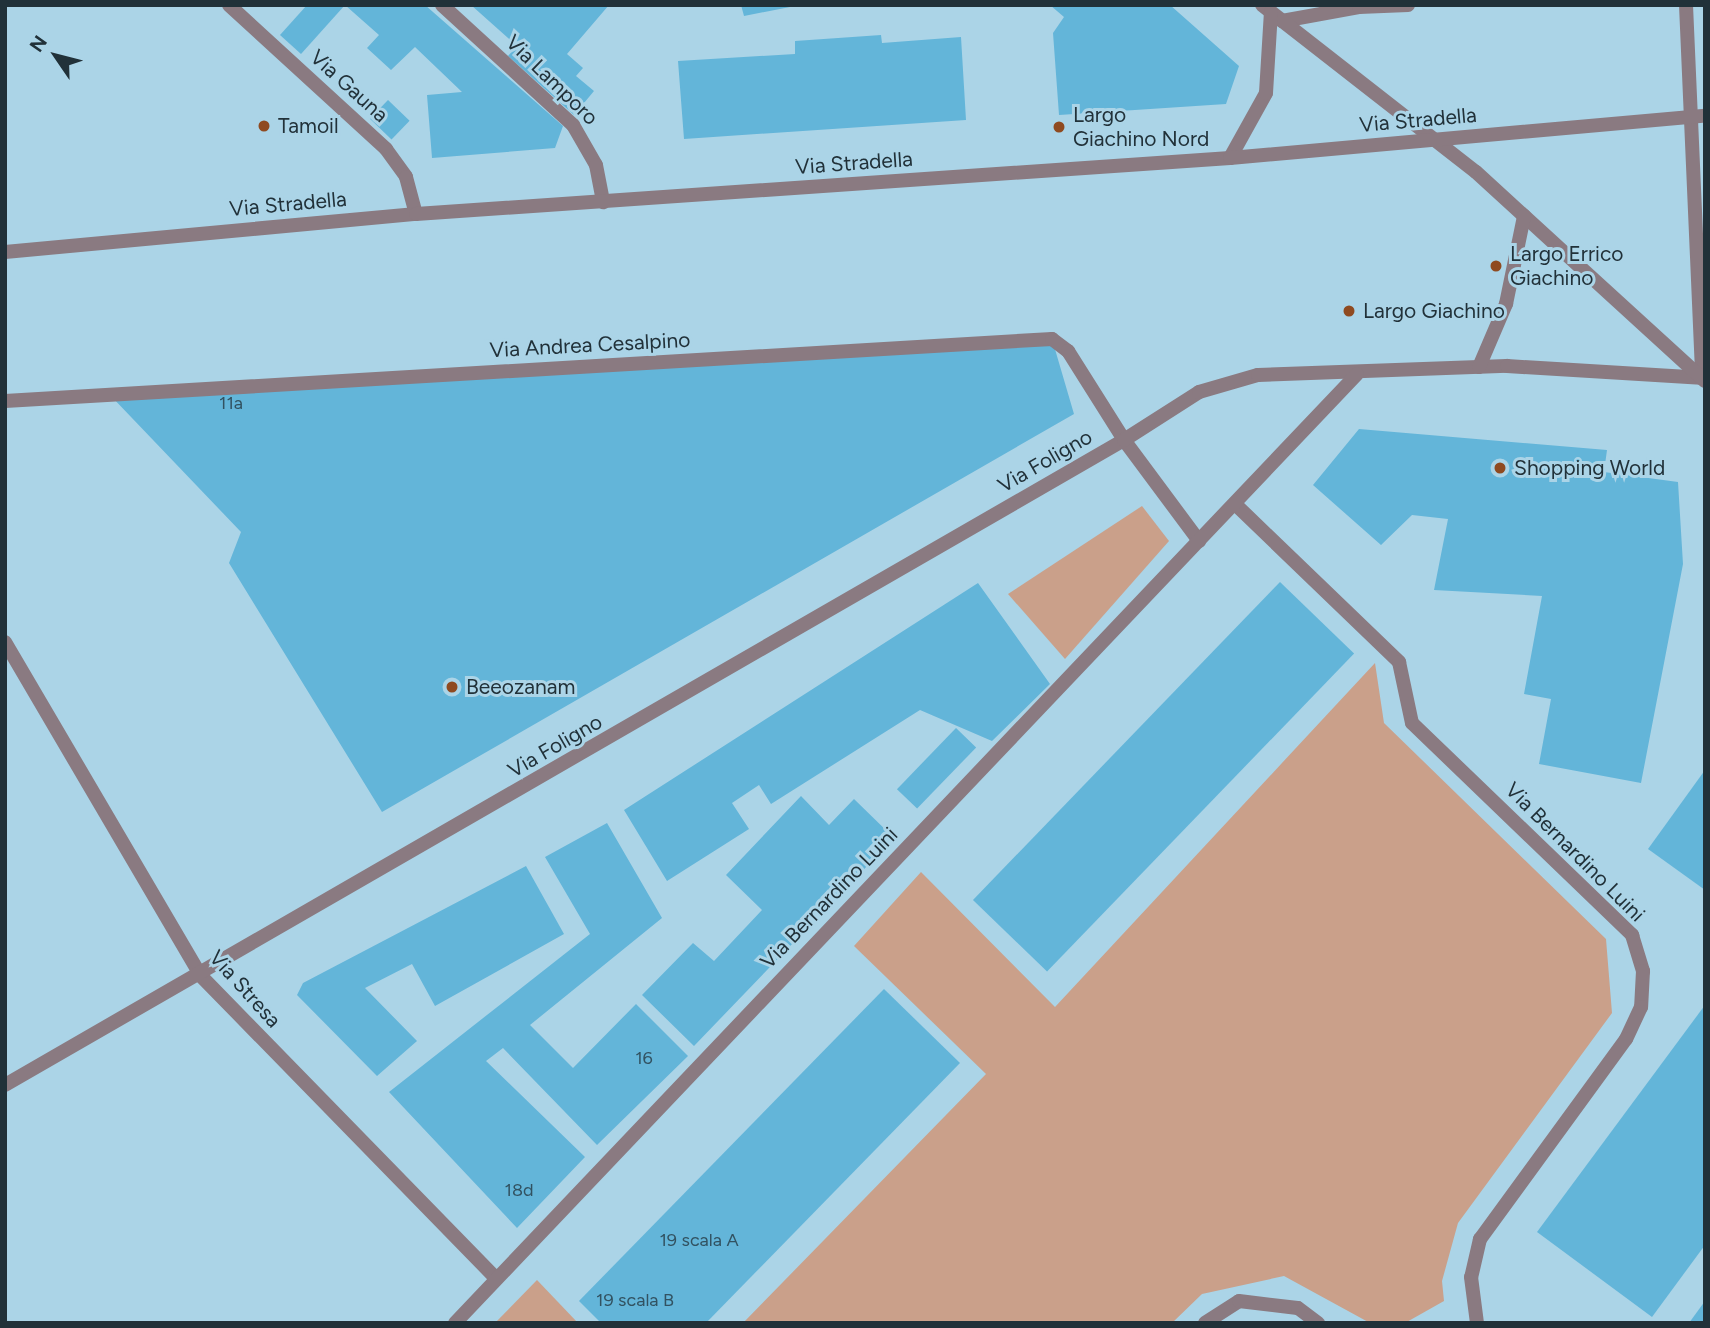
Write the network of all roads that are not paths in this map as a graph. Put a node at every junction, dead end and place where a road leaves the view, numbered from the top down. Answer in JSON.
{"nodes":[{"id":1,"x":229,"y":5,"type":"edge"},
{"id":2,"x":442,"y":5,"type":"edge"},
{"id":3,"x":1408,"y":5,"type":"edge"},
{"id":4,"x":1686,"y":5,"type":"edge"},
{"id":5,"x":1272,"y":13,"type":"edge"},
{"id":6,"x":1698,"y":116,"type":"edge"},
{"id":7,"x":1436,"y":141,"type":"junction"},
{"id":8,"x":1230,"y":158,"type":"junction"},
{"id":9,"x":604,"y":202,"type":"junction"},
{"id":10,"x":416,"y":214,"type":"junction"},
{"id":11,"x":1524,"y":216,"type":"junction"},
{"id":12,"x":5,"y":252,"type":"edge"},
{"id":13,"x":1479,"y":367,"type":"junction"},
{"id":14,"x":1357,"y":374,"type":"junction"},
{"id":15,"x":1704,"y":379,"type":"edge"},
{"id":16,"x":5,"y":401,"type":"edge"},
{"id":17,"x":1124,"y":440,"type":"junction"},
{"id":18,"x":1235,"y":504,"type":"junction"},
{"id":19,"x":1199,"y":541,"type":"junction"},
{"id":20,"x":5,"y":642,"type":"edge"},
{"id":21,"x":201,"y":976,"type":"junction"},
{"id":22,"x":5,"y":1085,"type":"edge"},
{"id":23,"x":496,"y":1278,"type":"junction"},
{"id":24,"x":1476,"y":1322,"type":"edge"},
{"id":25,"x":455,"y":1323,"type":"edge"},
{"id":26,"x":1205,"y":1323,"type":"edge"},
{"id":27,"x":1318,"y":1323,"type":"edge"}],
"edges":[{"from":1,"to":10,"type":"street","name":"Via Gauna"},
{"from":2,"to":9,"type":"street","name":"Via Lamporo"},
{"from":3,"to":5,"type":"street"},
{"from":4,"to":6,"type":"street"},
{"from":5,"to":7,"type":"street"},
{"from":5,"to":8,"type":"street"},
{"from":6,"to":7,"type":"street","name":"Via Stradella"},
{"from":6,"to":15,"type":"street"},
{"from":7,"to":8,"type":"street","name":"Via Stradella"},
{"from":7,"to":11,"type":"street"},
{"from":8,"to":9,"type":"street","name":"Via Stradella"},
{"from":9,"to":10,"type":"street","name":"Via Stradella"},
{"from":10,"to":12,"type":"street","name":"Via Stradella"},
{"from":11,"to":13,"type":"street"},
{"from":11,"to":15,"type":"street"},
{"from":13,"to":14,"type":"street"},
{"from":13,"to":15,"type":"street"},
{"from":14,"to":17,"type":"street"},
{"from":14,"to":18,"type":"street","name":"Via Bernardino Luini"},
{"from":16,"to":17,"type":"street","name":"Via Andrea Cesalpino"},
{"from":17,"to":19,"type":"street","name":"Via Andrea Cesalpino"},
{"from":17,"to":21,"type":"street","name":"Via Foligno"},
{"from":18,"to":19,"type":"street","name":"Via Bernardino Luini"},
{"from":18,"to":24,"type":"street","name":"Via Bernardino Luini"},
{"from":19,"to":23,"type":"street","name":"Via Bernardino Luini"},
{"from":20,"to":21,"type":"street","name":"Via Stresa"},
{"from":21,"to":22,"type":"street","name":"Via Foligno"},
{"from":21,"to":23,"type":"street","name":"Via Stresa"},
{"from":23,"to":25,"type":"street","name":"Via Bernardino Luini"},
{"from":26,"to":27,"type":"street"}]}
